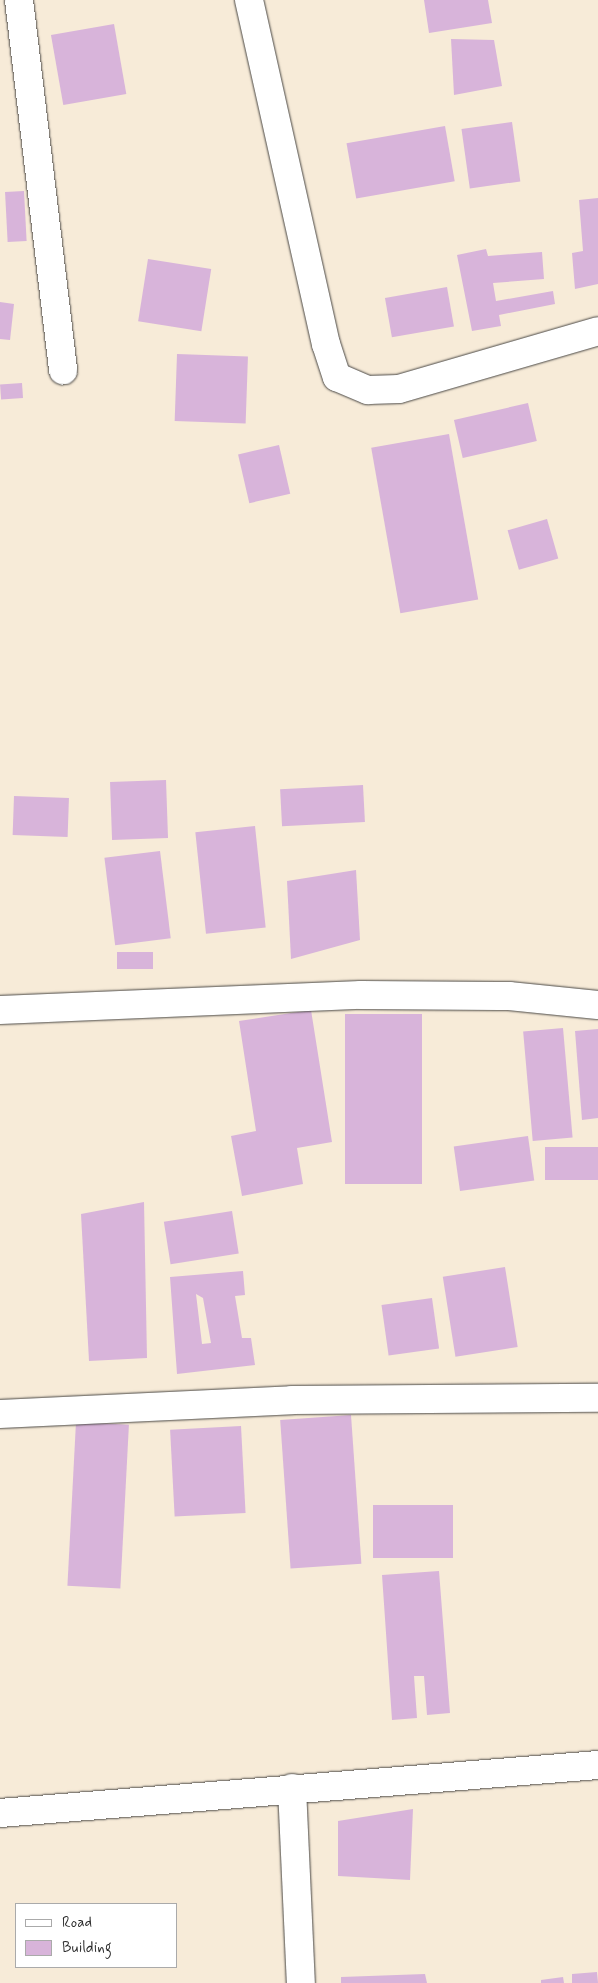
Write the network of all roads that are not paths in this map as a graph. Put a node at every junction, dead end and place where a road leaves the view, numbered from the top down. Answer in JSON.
{"nodes":[{"id":1,"x":19,"y":0,"type":"edge"},
{"id":2,"x":249,"y":0,"type":"edge"},
{"id":3,"x":598,"y":331,"type":"edge"},
{"id":4,"x":63,"y":370,"type":"dead end"},
{"id":5,"x":598,"y":1005,"type":"edge"},
{"id":6,"x":0,"y":1010,"type":"edge"},
{"id":7,"x":598,"y":1398,"type":"edge"},
{"id":8,"x":0,"y":1414,"type":"edge"},
{"id":9,"x":598,"y":1765,"type":"edge"},
{"id":10,"x":292,"y":1788,"type":"junction"},
{"id":11,"x":0,"y":1812,"type":"edge"},
{"id":12,"x":301,"y":1983,"type":"edge"}],
"edges":[{"from":1,"to":4,"type":"street"},
{"from":2,"to":3,"type":"street"},
{"from":5,"to":6,"type":"street"},
{"from":7,"to":8,"type":"street"},
{"from":9,"to":10,"type":"street"},
{"from":10,"to":11,"type":"street"},
{"from":10,"to":12,"type":"street"}]}
